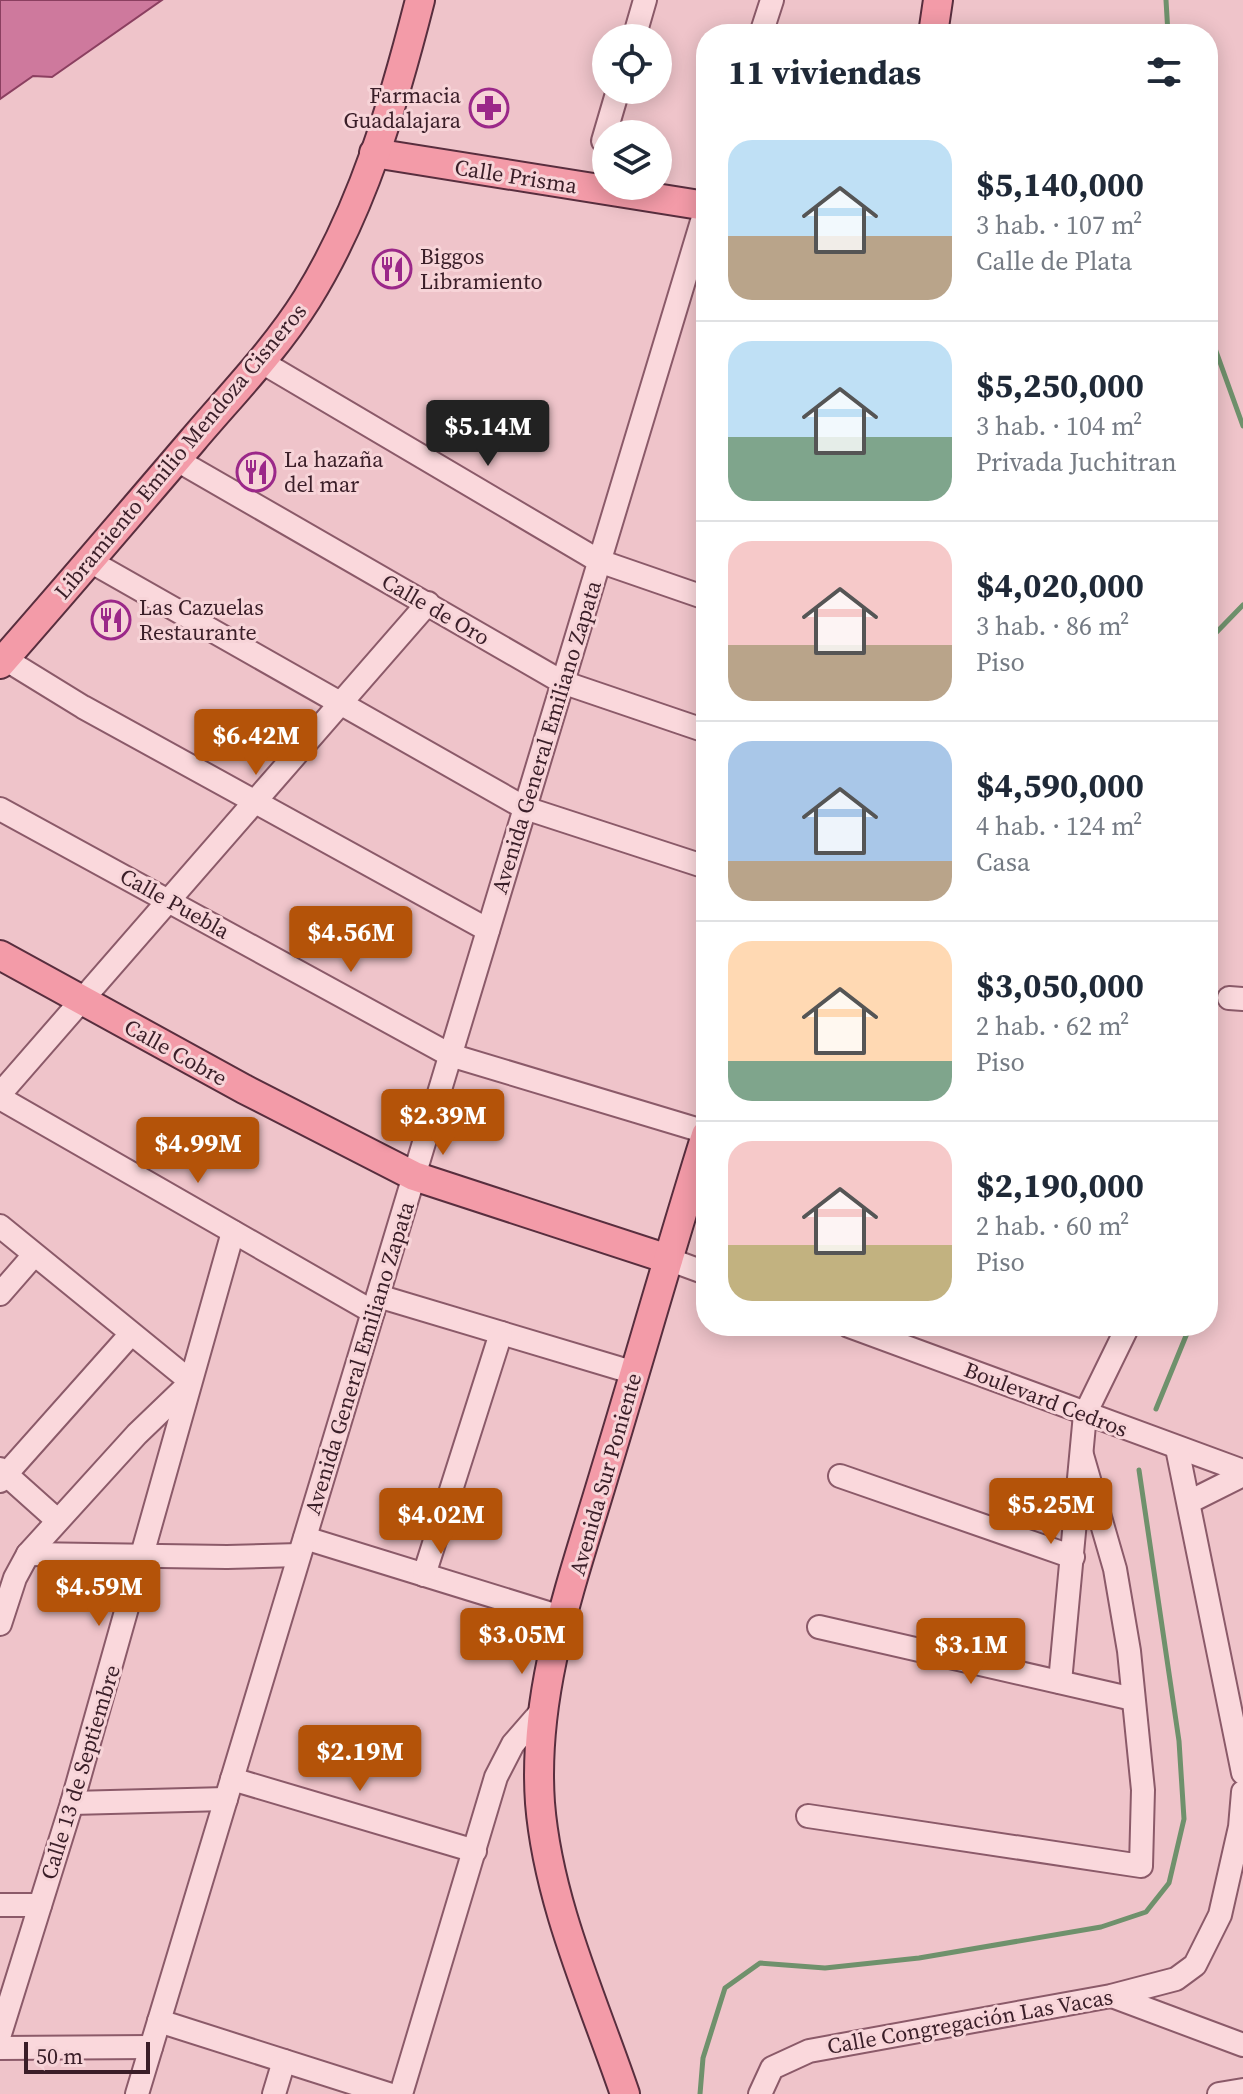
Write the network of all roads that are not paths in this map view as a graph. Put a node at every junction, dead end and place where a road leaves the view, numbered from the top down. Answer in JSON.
{"nodes":[{"id":1,"x":420,"y":0,"type":"edge"},
{"id":2,"x":645,"y":0,"type":"edge"},
{"id":3,"x":772,"y":0,"type":"edge"},
{"id":4,"x":938,"y":0,"type":"edge"},
{"id":5,"x":638,"y":24,"type":"edge"},
{"id":6,"x":764,"y":24,"type":"edge"},
{"id":7,"x":934,"y":24,"type":"edge"},
{"id":8,"x":374,"y":153,"type":"junction"},
{"id":9,"x":696,"y":205,"type":"edge"},
{"id":10,"x":696,"y":240,"type":"edge"},
{"id":11,"x":260,"y":361,"type":"junction"},
{"id":12,"x":177,"y":460,"type":"junction"},
{"id":13,"x":88,"y":560,"type":"junction"},
{"id":14,"x":599,"y":561,"type":"junction"},
{"id":15,"x":696,"y":595,"type":"edge"},
{"id":16,"x":428,"y":603,"type":"junction"},
{"id":17,"x":2,"y":662,"type":"edge"},
{"id":18,"x":562,"y":682,"type":"junction"},
{"id":19,"x":342,"y":703,"type":"junction"},
{"id":20,"x":696,"y":728,"type":"edge"},
{"id":21,"x":254,"y":802,"type":"junction"},
{"id":22,"x":525,"y":808,"type":"junction"},
{"id":23,"x":0,"y":809,"type":"edge"},
{"id":24,"x":696,"y":864,"type":"edge"},
{"id":25,"x":169,"y":899,"type":"junction"},
{"id":26,"x":488,"y":930,"type":"junction"},
{"id":27,"x":0,"y":955,"type":"edge"},
{"id":28,"x":80,"y":1000,"type":"junction"},
{"id":29,"x":450,"y":1055,"type":"junction"},
{"id":30,"x":0,"y":1096,"type":"edge"},
{"id":31,"x":696,"y":1130,"type":"edge"},
{"id":32,"x":696,"y":1166,"type":"edge"},
{"id":33,"x":414,"y":1176,"type":"junction"},
{"id":34,"x":0,"y":1226,"type":"edge"},
{"id":35,"x":233,"y":1232,"type":"junction"},
{"id":36,"x":34,"y":1255,"type":"junction"},
{"id":37,"x":668,"y":1259,"type":"junction"},
{"id":38,"x":696,"y":1269,"type":"edge"},
{"id":39,"x":0,"y":1294,"type":"edge"},
{"id":40,"x":375,"y":1304,"type":"junction"},
{"id":41,"x":501,"y":1333,"type":"junction"},
{"id":42,"x":130,"y":1335,"type":"junction"},
{"id":43,"x":876,"y":1336,"type":"edge"},
{"id":44,"x":1123,"y":1336,"type":"edge"},
{"id":45,"x":635,"y":1373,"type":"junction"},
{"id":46,"x":189,"y":1383,"type":"junction"},
{"id":47,"x":1085,"y":1414,"type":"junction"},
{"id":48,"x":1177,"y":1448,"type":"junction"},
{"id":49,"x":1082,"y":1455,"type":"junction"},
{"id":50,"x":1243,"y":1473,"type":"edge"},
{"id":51,"x":2,"y":1475,"type":"edge"},
{"id":52,"x":840,"y":1476,"type":"dead end"},
{"id":53,"x":1189,"y":1502,"type":"junction"},
{"id":54,"x":57,"y":1520,"type":"junction"},
{"id":55,"x":302,"y":1546,"type":"junction"},
{"id":56,"x":28,"y":1554,"type":"junction"},
{"id":57,"x":143,"y":1557,"type":"junction"},
{"id":58,"x":1073,"y":1557,"type":"junction"},
{"id":59,"x":424,"y":1575,"type":"junction"},
{"id":60,"x":564,"y":1618,"type":"junction"},
{"id":61,"x":0,"y":1624,"type":"edge"},
{"id":62,"x":819,"y":1627,"type":"dead end"},
{"id":63,"x":1060,"y":1682,"type":"junction"},
{"id":64,"x":1133,"y":1699,"type":"junction"},
{"id":65,"x":540,"y":1713,"type":"junction"},
{"id":66,"x":1243,"y":1773,"type":"edge"},
{"id":67,"x":229,"y":1789,"type":"junction"},
{"id":68,"x":1243,"y":1792,"type":"edge"},
{"id":69,"x":72,"y":1803,"type":"junction"},
{"id":70,"x":808,"y":1816,"type":"dead end"},
{"id":71,"x":475,"y":1851,"type":"junction"},
{"id":72,"x":0,"y":1905,"type":"edge"},
{"id":73,"x":40,"y":1905,"type":"junction"},
{"id":74,"x":1111,"y":1996,"type":"junction"},
{"id":75,"x":159,"y":2021,"type":"junction"},
{"id":76,"x":0,"y":2034,"type":"edge"},
{"id":77,"x":1243,"y":2045,"type":"edge"},
{"id":78,"x":151,"y":2047,"type":"junction"},
{"id":79,"x":0,"y":2048,"type":"edge"},
{"id":80,"x":284,"y":2061,"type":"junction"},
{"id":81,"x":1243,"y":2090,"type":"edge"},
{"id":82,"x":137,"y":2094,"type":"edge"},
{"id":83,"x":274,"y":2094,"type":"edge"},
{"id":84,"x":388,"y":2094,"type":"edge"},
{"id":85,"x":401,"y":2094,"type":"edge"},
{"id":86,"x":625,"y":2094,"type":"edge"},
{"id":87,"x":760,"y":2094,"type":"edge"},
{"id":88,"x":1219,"y":2094,"type":"edge"}],
"edges":[{"from":1,"to":8,"type":"main road","name":"Libramiento Emilio Mendoza Cisneros"},
{"from":2,"to":5,"type":"street"},
{"from":3,"to":6,"type":"street"},
{"from":4,"to":7,"type":"main road"},
{"from":8,"to":9,"type":"main road","name":"Calle Prisma"},
{"from":8,"to":11,"type":"main road","name":"Libramiento Emilio Mendoza Cisneros"},
{"from":10,"to":14,"type":"street","name":"Avenida General Emiliano Zapata"},
{"from":11,"to":12,"type":"main road","name":"Libramiento Emilio Mendoza Cisneros"},
{"from":11,"to":14,"type":"street"},
{"from":12,"to":13,"type":"main road","name":"Libramiento Emilio Mendoza Cisneros"},
{"from":12,"to":16,"type":"street","name":"Calle de Oro"},
{"from":13,"to":17,"type":"main road","name":"Libramiento Emilio Mendoza Cisneros"},
{"from":13,"to":19,"type":"street"},
{"from":14,"to":15,"type":"street"},
{"from":14,"to":18,"type":"street","name":"Avenida General Emiliano Zapata"},
{"from":16,"to":18,"type":"street","name":"Calle de Oro"},
{"from":16,"to":19,"type":"street"},
{"from":17,"to":21,"type":"street"},
{"from":18,"to":20,"type":"street","name":"Calle de Oro"},
{"from":18,"to":22,"type":"street","name":"Avenida General Emiliano Zapata"},
{"from":19,"to":21,"type":"street"},
{"from":19,"to":22,"type":"street"},
{"from":21,"to":25,"type":"street"},
{"from":21,"to":26,"type":"street"},
{"from":22,"to":24,"type":"street"},
{"from":22,"to":26,"type":"street","name":"Avenida General Emiliano Zapata"},
{"from":23,"to":25,"type":"street","name":"Calle Puebla"},
{"from":25,"to":28,"type":"street"},
{"from":25,"to":29,"type":"street","name":"Calle Puebla"},
{"from":26,"to":29,"type":"street","name":"Avenida General Emiliano Zapata"},
{"from":27,"to":28,"type":"main road","name":"Calle Cobre"},
{"from":28,"to":30,"type":"street"},
{"from":28,"to":33,"type":"main road","name":"Calle Cobre"},
{"from":29,"to":31,"type":"street","name":"Calle Puebla"},
{"from":29,"to":33,"type":"street","name":"Avenida General Emiliano Zapata"},
{"from":30,"to":35,"type":"street"},
{"from":32,"to":37,"type":"main road","name":"Avenida Sur Poniente"},
{"from":33,"to":37,"type":"main road","name":"Calle Cobre"},
{"from":33,"to":40,"type":"street","name":"Avenida General Emiliano Zapata"},
{"from":34,"to":36,"type":"street"},
{"from":35,"to":40,"type":"street"},
{"from":35,"to":46,"type":"street","name":"Calle 13 de Septiembre"},
{"from":36,"to":39,"type":"street"},
{"from":36,"to":42,"type":"street"},
{"from":37,"to":38,"type":"street"},
{"from":37,"to":45,"type":"main road","name":"Avenida Sur Poniente"},
{"from":40,"to":41,"type":"street"},
{"from":40,"to":55,"type":"street","name":"Avenida General Emiliano Zapata"},
{"from":41,"to":45,"type":"street"},
{"from":41,"to":59,"type":"street"},
{"from":42,"to":46,"type":"street"},
{"from":42,"to":51,"type":"street"},
{"from":43,"to":47,"type":"street","name":"Boulevard Cedros"},
{"from":44,"to":47,"type":"street"},
{"from":45,"to":60,"type":"main road","name":"Avenida Sur Poniente"},
{"from":46,"to":54,"type":"street"},
{"from":46,"to":57,"type":"street","name":"Calle 13 de Septiembre"},
{"from":47,"to":48,"type":"street","name":"Boulevard Cedros"},
{"from":47,"to":49,"type":"street"},
{"from":48,"to":50,"type":"street","name":"Boulevard Cedros"},
{"from":48,"to":53,"type":"street"},
{"from":49,"to":58,"type":"street"},
{"from":49,"to":64,"type":"street"},
{"from":50,"to":53,"type":"street"},
{"from":51,"to":54,"type":"street"},
{"from":52,"to":58,"type":"street"},
{"from":53,"to":66,"type":"street"},
{"from":54,"to":56,"type":"street"},
{"from":55,"to":57,"type":"street"},
{"from":55,"to":59,"type":"street"},
{"from":55,"to":67,"type":"street","name":"Avenida General Emiliano Zapata"},
{"from":56,"to":57,"type":"street"},
{"from":56,"to":61,"type":"street"},
{"from":57,"to":69,"type":"street","name":"Calle 13 de Septiembre"},
{"from":58,"to":63,"type":"street"},
{"from":59,"to":60,"type":"street"},
{"from":60,"to":65,"type":"main road","name":"Avenida Sur Poniente"},
{"from":62,"to":63,"type":"street"},
{"from":63,"to":64,"type":"street"},
{"from":64,"to":70,"type":"street"},
{"from":65,"to":71,"type":"street"},
{"from":65,"to":86,"type":"main road","name":"Avenida Sur Poniente"},
{"from":67,"to":69,"type":"street"},
{"from":67,"to":71,"type":"street"},
{"from":67,"to":75,"type":"street","name":"Avenida General Emiliano Zapata"},
{"from":68,"to":74,"type":"street","name":"Calle Congregación Las Vacas"},
{"from":69,"to":73,"type":"street","name":"Calle 13 de Septiembre"},
{"from":71,"to":85,"type":"street"},
{"from":72,"to":73,"type":"street"},
{"from":73,"to":76,"type":"street","name":"Calle 13 de Septiembre"},
{"from":74,"to":77,"type":"street"},
{"from":74,"to":87,"type":"street","name":"Calle Congregación Las Vacas"},
{"from":75,"to":78,"type":"street","name":"Avenida General Emiliano Zapata"},
{"from":75,"to":80,"type":"street"},
{"from":78,"to":79,"type":"street"},
{"from":78,"to":82,"type":"street","name":"Avenida General Emiliano Zapata"},
{"from":80,"to":83,"type":"street"},
{"from":80,"to":84,"type":"street"},
{"from":81,"to":88,"type":"street"}]}
